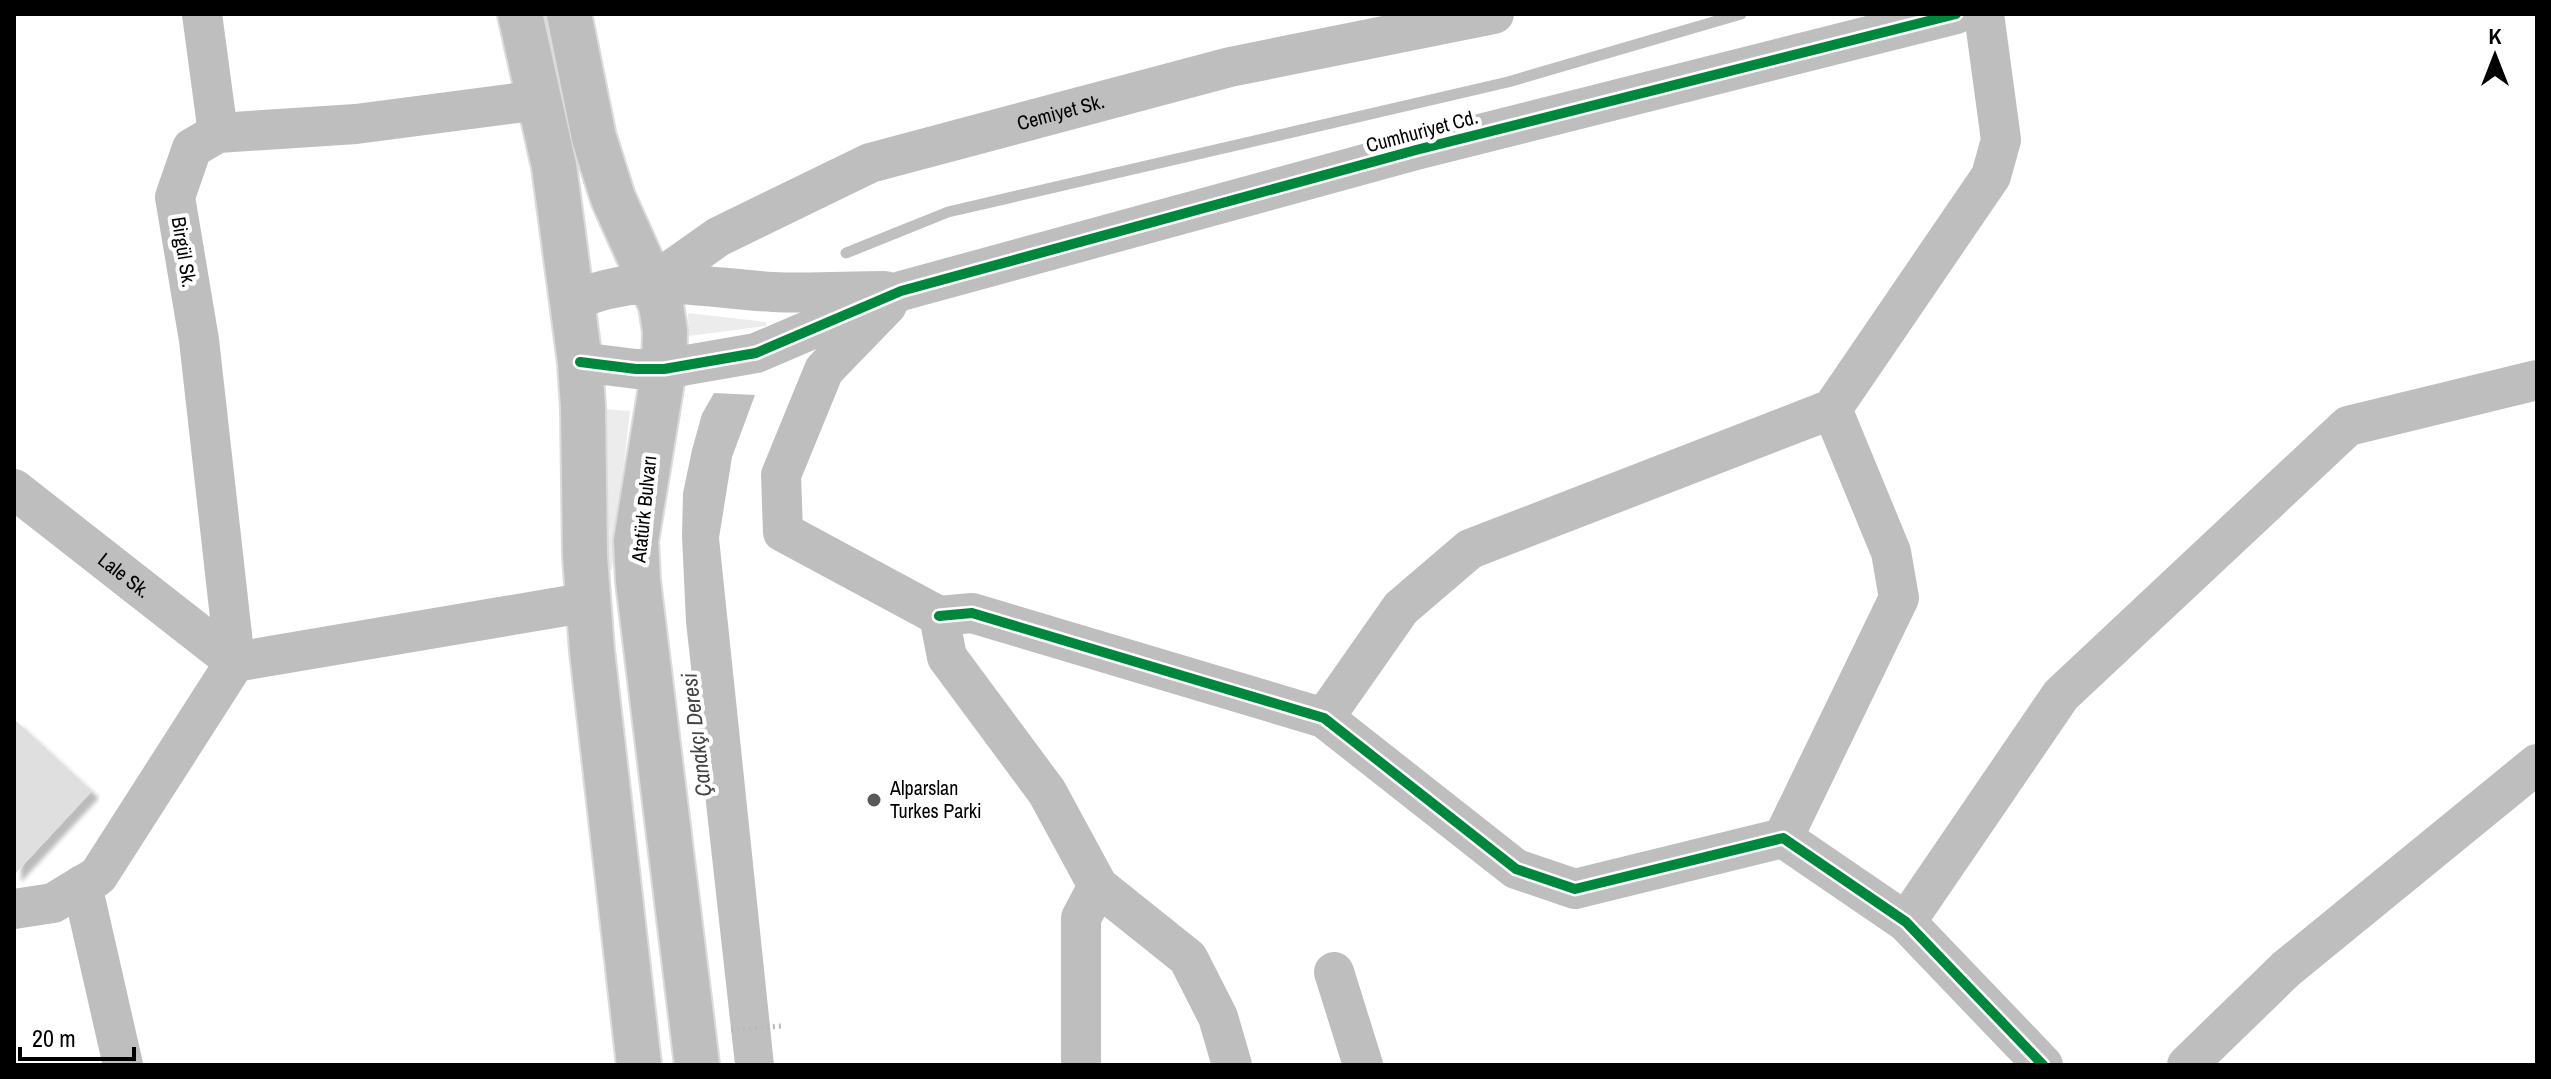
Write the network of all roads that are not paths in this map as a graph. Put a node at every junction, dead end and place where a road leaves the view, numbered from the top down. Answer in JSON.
{"nodes":[{"id":1,"x":202,"y":14,"type":"edge"},
{"id":2,"x":520,"y":14,"type":"edge"},
{"id":3,"x":569,"y":14,"type":"edge"},
{"id":4,"x":1494,"y":14,"type":"edge"},
{"id":5,"x":1956,"y":14,"type":"edge"},
{"id":6,"x":1984,"y":14,"type":"edge"},
{"id":7,"x":539,"y":100,"type":"junction"},
{"id":8,"x":218,"y":133,"type":"junction"},
{"id":9,"x":653,"y":283,"type":"junction"},
{"id":10,"x":901,"y":291,"type":"junction"},
{"id":11,"x":571,"y":302,"type":"junction"},
{"id":12,"x":580,"y":362,"type":"junction"},
{"id":13,"x":664,"y":369,"type":"junction"},
{"id":14,"x":2537,"y":380,"type":"edge"},
{"id":15,"x":1832,"y":409,"type":"junction"},
{"id":16,"x":14,"y":489,"type":"edge"},
{"id":17,"x":589,"y":602,"type":"junction"},
{"id":18,"x":939,"y":616,"type":"junction"},
{"id":19,"x":235,"y":662,"type":"junction"},
{"id":20,"x":1324,"y":718,"type":"junction"},
{"id":21,"x":2537,"y":764,"type":"edge"},
{"id":22,"x":1783,"y":838,"type":"junction"},
{"id":23,"x":82,"y":885,"type":"junction"},
{"id":24,"x":1098,"y":886,"type":"junction"},
{"id":25,"x":14,"y":909,"type":"edge"},
{"id":26,"x":1906,"y":922,"type":"junction"},
{"id":27,"x":1334,"y":972,"type":"dead end"},
{"id":28,"x":707,"y":1048,"type":"edge"},
{"id":29,"x":123,"y":1065,"type":"edge"},
{"id":30,"x":639,"y":1065,"type":"edge"},
{"id":31,"x":1081,"y":1065,"type":"edge"},
{"id":32,"x":1232,"y":1065,"type":"edge"},
{"id":33,"x":1363,"y":1065,"type":"edge"},
{"id":34,"x":2043,"y":1065,"type":"edge"},
{"id":35,"x":2187,"y":1065,"type":"edge"}],
"edges":[{"from":1,"to":8,"type":"street"},
{"from":2,"to":7,"type":"main road"},
{"from":3,"to":9,"type":"main road","name":"Atatürk Bulvarı"},
{"from":4,"to":9,"type":"street","name":"Cemiyet Sk."},
{"from":5,"to":10,"type":"street","name":"Cumhuriyet Cd."},
{"from":6,"to":15,"type":"street"},
{"from":7,"to":8,"type":"street"},
{"from":7,"to":11,"type":"main road"},
{"from":8,"to":19,"type":"street","name":"Birgül Sk."},
{"from":9,"to":10,"type":"street"},
{"from":9,"to":11,"type":"street"},
{"from":9,"to":13,"type":"main road","name":"Atatürk Bulvarı"},
{"from":10,"to":13,"type":"street"},
{"from":10,"to":18,"type":"street"},
{"from":11,"to":12,"type":"main road"},
{"from":12,"to":13,"type":"street"},
{"from":12,"to":17,"type":"main road"},
{"from":13,"to":28,"type":"main road","name":"Atatürk Bulvarı"},
{"from":14,"to":26,"type":"street"},
{"from":15,"to":20,"type":"street"},
{"from":15,"to":22,"type":"street"},
{"from":16,"to":19,"type":"street","name":"Lale Sk."},
{"from":17,"to":19,"type":"street"},
{"from":17,"to":30,"type":"main road"},
{"from":18,"to":20,"type":"street"},
{"from":18,"to":24,"type":"street"},
{"from":19,"to":23,"type":"street"},
{"from":20,"to":22,"type":"street"},
{"from":21,"to":35,"type":"street"},
{"from":22,"to":26,"type":"street"},
{"from":23,"to":25,"type":"street"},
{"from":23,"to":29,"type":"street"},
{"from":24,"to":31,"type":"street"},
{"from":24,"to":32,"type":"street"},
{"from":26,"to":34,"type":"street"},
{"from":27,"to":33,"type":"street"}]}
